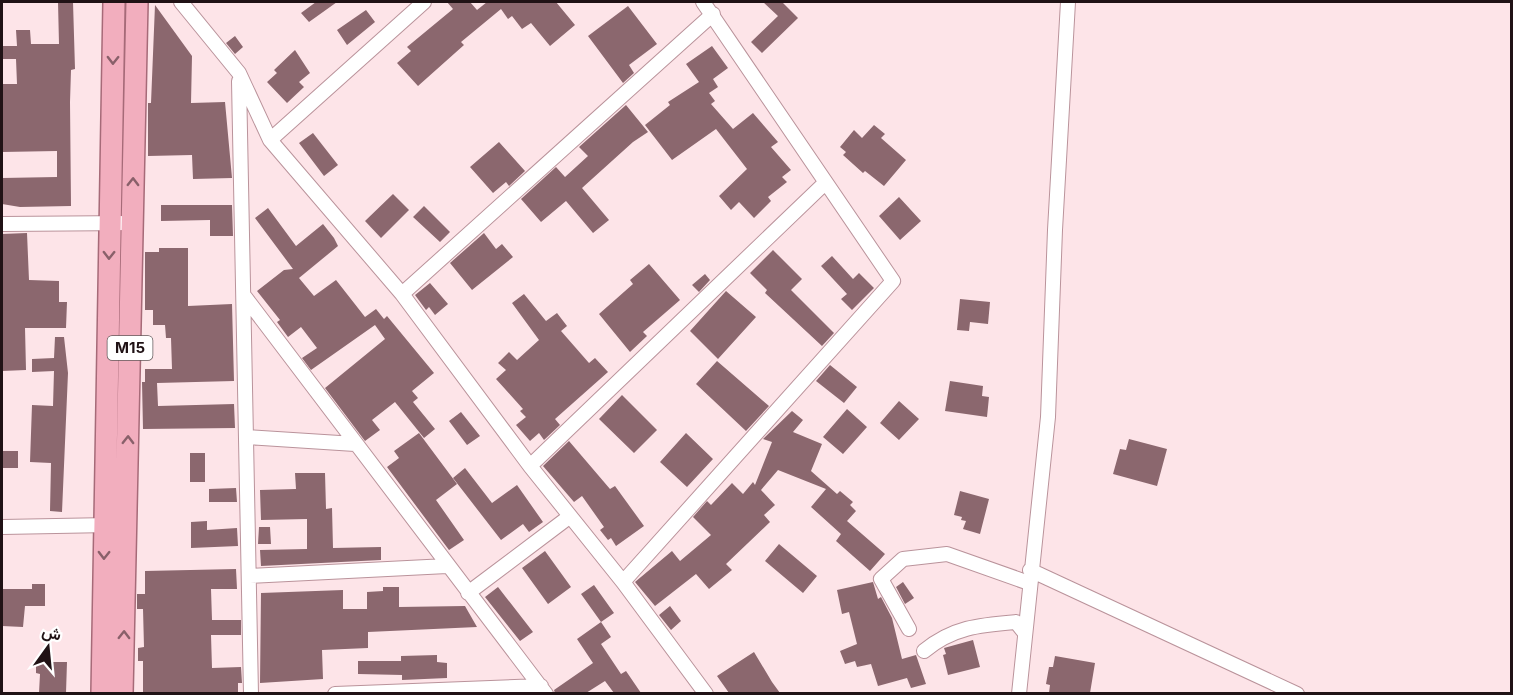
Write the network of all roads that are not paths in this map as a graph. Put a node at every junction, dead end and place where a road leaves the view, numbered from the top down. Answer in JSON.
{"nodes":[{"id":1,"x":114,"y":2,"type":"edge"},
{"id":2,"x":137,"y":2,"type":"edge"},
{"id":3,"x":181,"y":2,"type":"edge"},
{"id":4,"x":424,"y":2,"type":"edge"},
{"id":5,"x":703,"y":2,"type":"edge"},
{"id":6,"x":1068,"y":2,"type":"edge"},
{"id":7,"x":712,"y":14,"type":"junction"},
{"id":8,"x":239,"y":73,"type":"junction"},
{"id":9,"x":270,"y":140,"type":"junction"},
{"id":10,"x":825,"y":183,"type":"junction"},
{"id":11,"x":110,"y":221,"type":"junction"},
{"id":12,"x":132,"y":223,"type":"junction"},
{"id":13,"x":2,"y":224,"type":"edge"},
{"id":14,"x":402,"y":294,"type":"junction"},
{"id":15,"x":245,"y":297,"type":"junction"},
{"id":16,"x":248,"y":437,"type":"junction"},
{"id":17,"x":356,"y":444,"type":"junction"},
{"id":18,"x":530,"y":466,"type":"junction"},
{"id":19,"x":569,"y":517,"type":"junction"},
{"id":20,"x":105,"y":525,"type":"junction"},
{"id":21,"x":126,"y":526,"type":"junction"},
{"id":22,"x":2,"y":527,"type":"edge"},
{"id":23,"x":447,"y":566,"type":"junction"},
{"id":24,"x":250,"y":576,"type":"junction"},
{"id":25,"x":1030,"y":576,"type":"junction"},
{"id":26,"x":623,"y":582,"type":"junction"},
{"id":27,"x":468,"y":593,"type":"junction"},
{"id":28,"x":909,"y":629,"type":"dead end"},
{"id":29,"x":1024,"y":632,"type":"junction"},
{"id":30,"x":924,"y":651,"type":"dead end"},
{"id":31,"x":544,"y":690,"type":"edge"},
{"id":32,"x":102,"y":693,"type":"edge"},
{"id":33,"x":123,"y":693,"type":"edge"},
{"id":34,"x":251,"y":693,"type":"edge"},
{"id":35,"x":335,"y":693,"type":"edge"},
{"id":36,"x":706,"y":693,"type":"edge"},
{"id":37,"x":1019,"y":693,"type":"edge"},
{"id":38,"x":1297,"y":693,"type":"edge"}],
"edges":[{"from":1,"to":11,"type":"highway","number":"M15","one_way":true},
{"from":12,"to":2,"type":"highway","number":"M15","one_way":true},
{"from":3,"to":8,"type":"street"},
{"from":4,"to":9,"type":"street"},
{"from":5,"to":7,"type":"street"},
{"from":6,"to":25,"type":"street"},
{"from":7,"to":10,"type":"street"},
{"from":7,"to":14,"type":"street"},
{"from":8,"to":9,"type":"street"},
{"from":8,"to":15,"type":"street"},
{"from":9,"to":14,"type":"street"},
{"from":10,"to":18,"type":"street"},
{"from":10,"to":26,"type":"street"},
{"from":11,"to":12,"type":"street"},
{"from":11,"to":13,"type":"street"},
{"from":11,"to":20,"type":"highway","number":"M15","one_way":true},
{"from":21,"to":12,"type":"highway","number":"M15","one_way":true},
{"from":14,"to":18,"type":"street"},
{"from":15,"to":16,"type":"street"},
{"from":15,"to":17,"type":"street"},
{"from":16,"to":17,"type":"street"},
{"from":16,"to":24,"type":"street"},
{"from":17,"to":23,"type":"street"},
{"from":18,"to":19,"type":"street"},
{"from":19,"to":26,"type":"street"},
{"from":19,"to":27,"type":"street"},
{"from":20,"to":21,"type":"street"},
{"from":20,"to":22,"type":"street"},
{"from":20,"to":32,"type":"highway","number":"M15","one_way":true},
{"from":33,"to":21,"type":"highway","number":"M15","one_way":true},
{"from":23,"to":24,"type":"street"},
{"from":23,"to":27,"type":"street"},
{"from":24,"to":34,"type":"street"},
{"from":25,"to":28,"type":"street"},
{"from":25,"to":29,"type":"street"},
{"from":25,"to":38,"type":"street"},
{"from":26,"to":36,"type":"street"},
{"from":27,"to":31,"type":"street"},
{"from":29,"to":30,"type":"street"},
{"from":29,"to":37,"type":"street"},
{"from":31,"to":35,"type":"street"}]}
